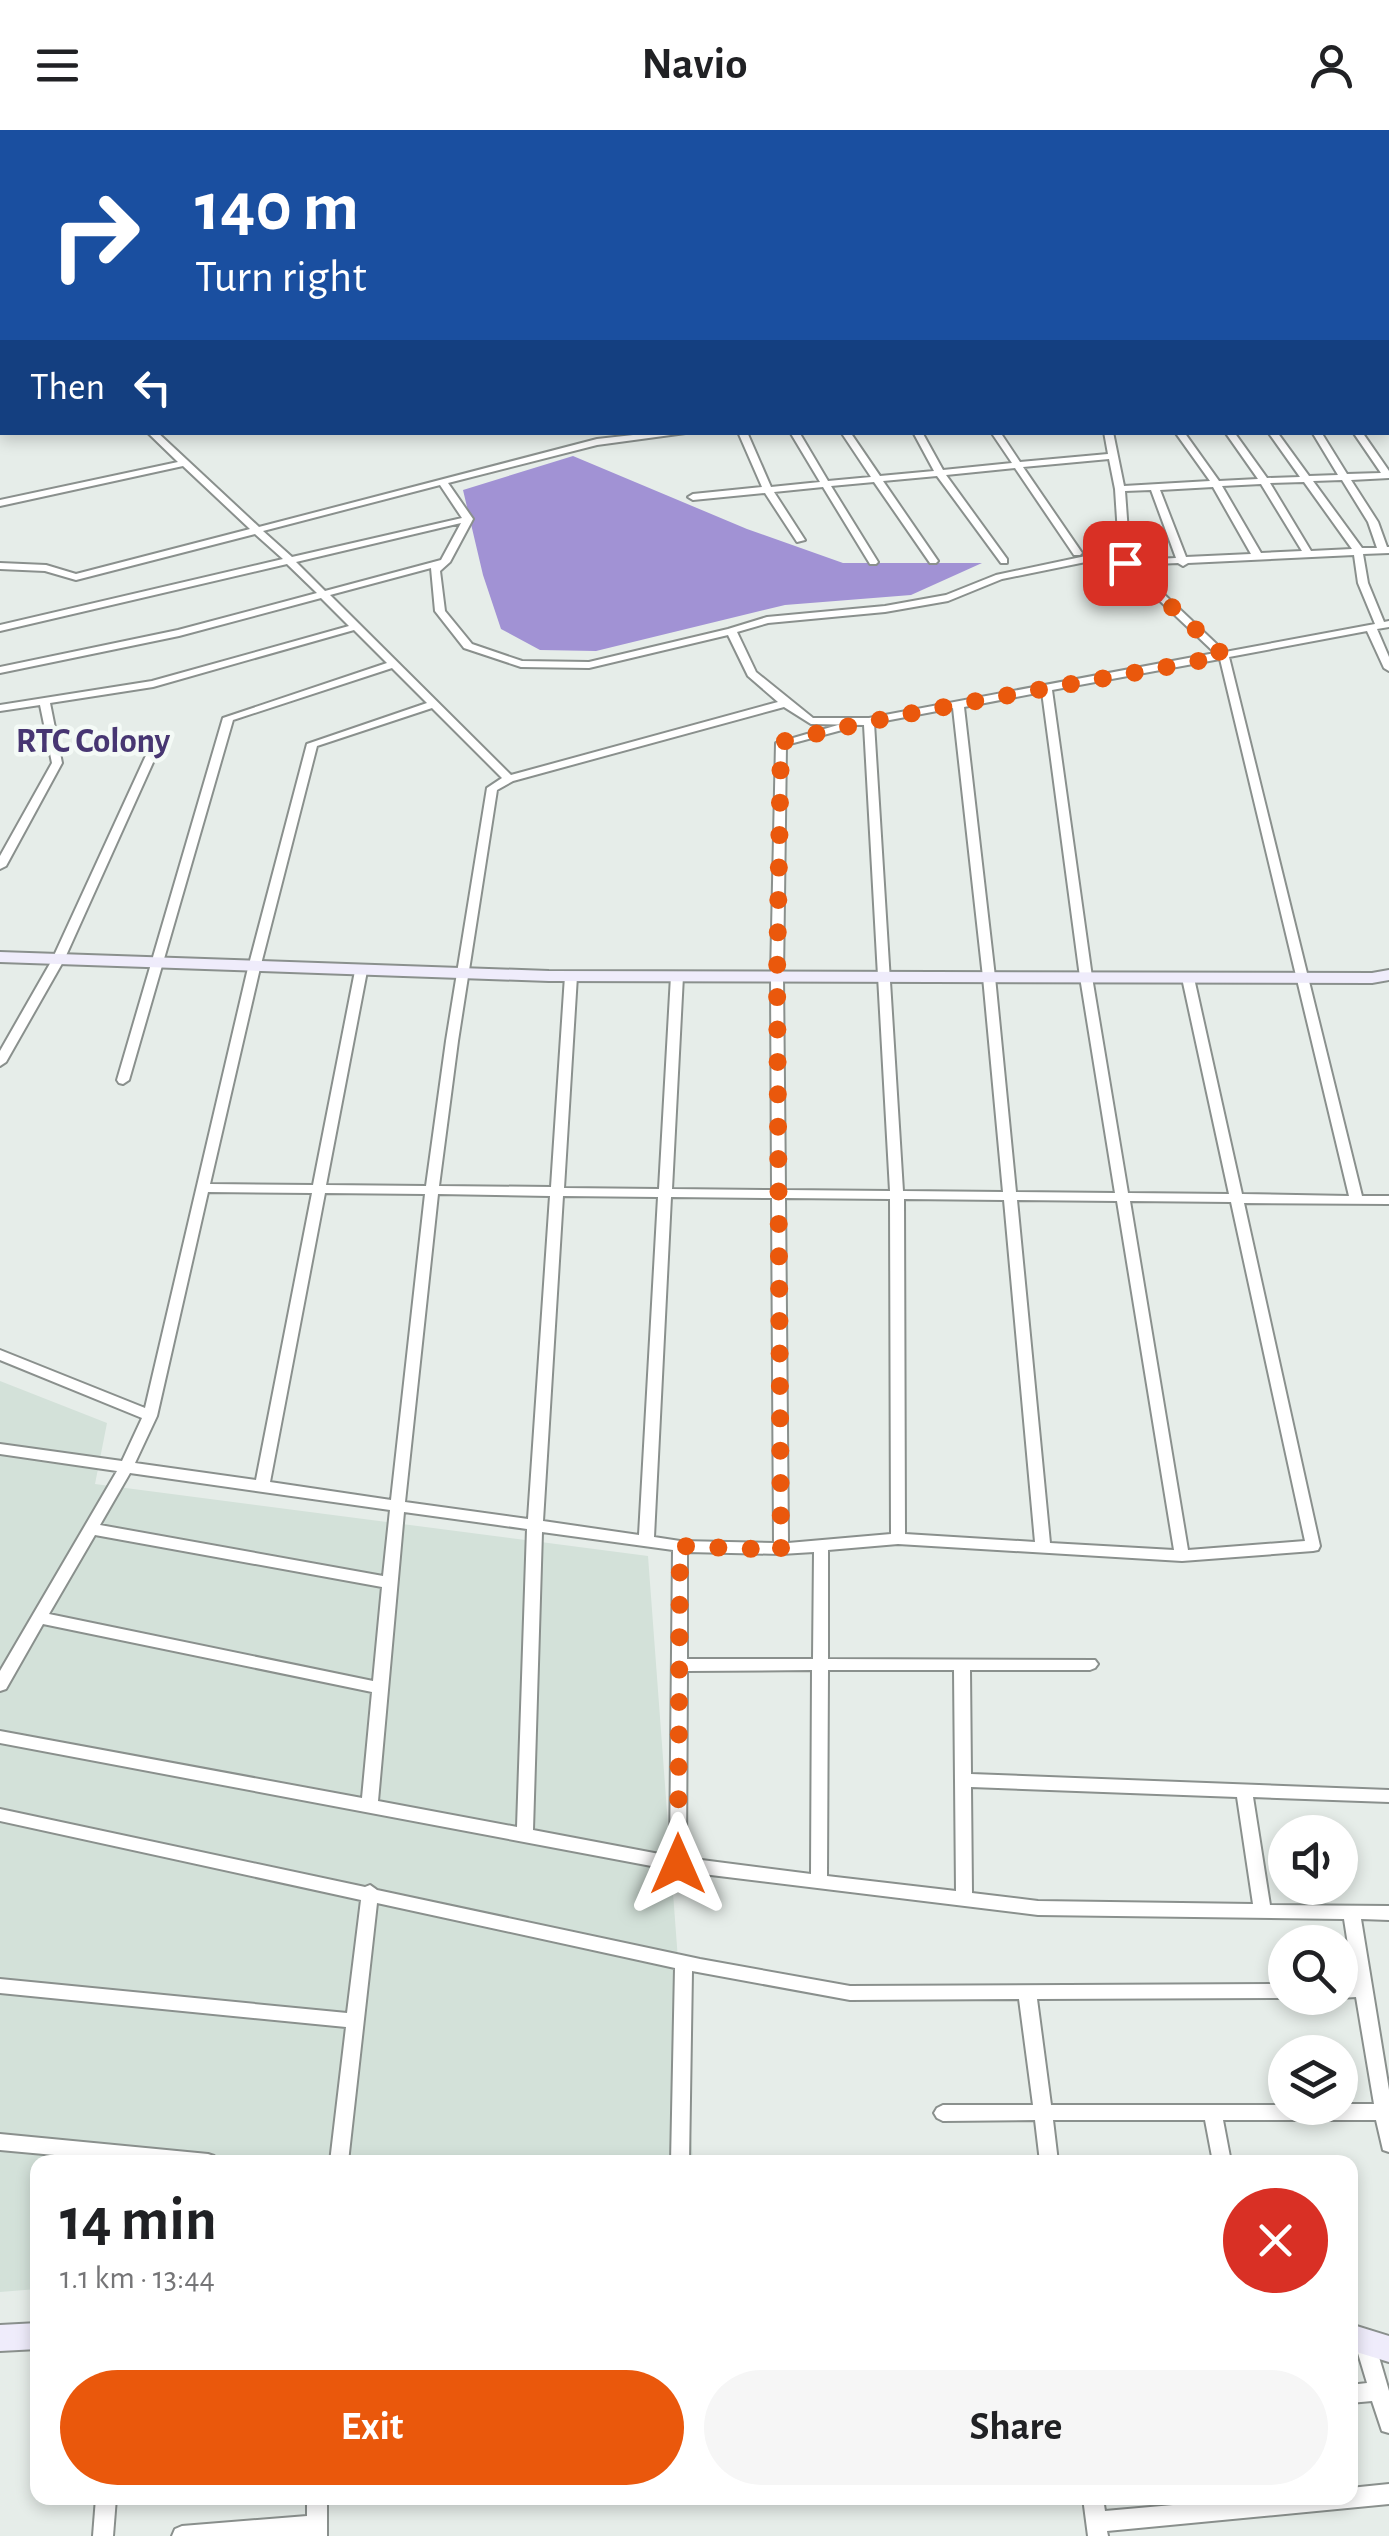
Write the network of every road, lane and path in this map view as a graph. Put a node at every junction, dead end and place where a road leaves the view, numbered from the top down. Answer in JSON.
{"nodes":[{"id":1,"x":155,"y":435,"type":"edge"},
{"id":2,"x":661,"y":435,"type":"edge"},
{"id":3,"x":743,"y":435,"type":"edge"},
{"id":4,"x":796,"y":435,"type":"edge"},
{"id":5,"x":847,"y":435,"type":"edge"},
{"id":6,"x":918,"y":435,"type":"edge"},
{"id":7,"x":997,"y":435,"type":"edge"},
{"id":8,"x":1108,"y":435,"type":"edge"},
{"id":9,"x":1181,"y":435,"type":"edge"},
{"id":10,"x":1232,"y":435,"type":"edge"},
{"id":11,"x":1274,"y":435,"type":"edge"},
{"id":12,"x":1318,"y":435,"type":"edge"},
{"id":13,"x":1359,"y":435,"type":"edge"},
{"id":14,"x":1112,"y":456,"type":"junction"},
{"id":15,"x":1373,"y":456,"type":"junction"},
{"id":16,"x":1389,"y":458,"type":"edge"},
{"id":17,"x":186,"y":463,"type":"junction"},
{"id":18,"x":1015,"y":466,"type":"junction"},
{"id":19,"x":940,"y":473,"type":"junction"},
{"id":20,"x":1388,"y":475,"type":"edge"},
{"id":21,"x":1346,"y":476,"type":"junction"},
{"id":22,"x":1304,"y":478,"type":"junction"},
{"id":23,"x":878,"y":479,"type":"junction"},
{"id":24,"x":1264,"y":481,"type":"junction"},
{"id":25,"x":443,"y":483,"type":"junction"},
{"id":26,"x":824,"y":484,"type":"junction"},
{"id":27,"x":1216,"y":484,"type":"junction"},
{"id":28,"x":1154,"y":487,"type":"junction"},
{"id":29,"x":1120,"y":489,"type":"junction"},
{"id":30,"x":768,"y":490,"type":"junction"},
{"id":31,"x":693,"y":497,"type":"dead end"},
{"id":32,"x":0,"y":503,"type":"edge"},
{"id":33,"x":468,"y":518,"type":"junction"},
{"id":34,"x":258,"y":532,"type":"junction"},
{"id":35,"x":800,"y":540,"type":"dead end"},
{"id":36,"x":1358,"y":550,"type":"junction"},
{"id":37,"x":1386,"y":550,"type":"edge"},
{"id":38,"x":1077,"y":553,"type":"dead end"},
{"id":39,"x":1308,"y":554,"type":"junction"},
{"id":40,"x":1124,"y":557,"type":"junction"},
{"id":41,"x":1258,"y":558,"type":"junction"},
{"id":42,"x":290,"y":561,"type":"junction"},
{"id":43,"x":933,"y":561,"type":"dead end"},
{"id":44,"x":1004,"y":561,"type":"dead end"},
{"id":45,"x":446,"y":562,"type":"junction"},
{"id":46,"x":873,"y":562,"type":"dead end"},
{"id":47,"x":1183,"y":563,"type":"junction"},
{"id":48,"x":0,"y":566,"type":"edge"},
{"id":49,"x":323,"y":596,"type":"junction"},
{"id":50,"x":1380,"y":626,"type":"edge"},
{"id":51,"x":355,"y":627,"type":"junction"},
{"id":52,"x":0,"y":628,"type":"edge"},
{"id":53,"x":731,"y":631,"type":"junction"},
{"id":54,"x":1389,"y":636,"type":"edge"},
{"id":55,"x":1224,"y":656,"type":"junction"},
{"id":56,"x":393,"y":664,"type":"junction"},
{"id":57,"x":1389,"y":668,"type":"edge"},
{"id":58,"x":0,"y":670,"type":"edge"},
{"id":59,"x":1047,"y":690,"type":"junction"},
{"id":60,"x":44,"y":700,"type":"junction"},
{"id":61,"x":786,"y":703,"type":"junction"},
{"id":62,"x":958,"y":703,"type":"junction"},
{"id":63,"x":432,"y":704,"type":"junction"},
{"id":64,"x":0,"y":708,"type":"edge"},
{"id":65,"x":869,"y":720,"type":"junction"},
{"id":66,"x":159,"y":738,"type":"dead end"},
{"id":67,"x":509,"y":779,"type":"junction"},
{"id":68,"x":0,"y":866,"type":"edge"},
{"id":69,"x":0,"y":957,"type":"edge"},
{"id":70,"x":58,"y":960,"type":"junction"},
{"id":71,"x":154,"y":965,"type":"junction"},
{"id":72,"x":254,"y":968,"type":"junction"},
{"id":73,"x":361,"y":971,"type":"junction"},
{"id":74,"x":459,"y":974,"type":"junction"},
{"id":75,"x":1389,"y":975,"type":"edge"},
{"id":76,"x":571,"y":976,"type":"junction"},
{"id":77,"x":677,"y":976,"type":"junction"},
{"id":78,"x":777,"y":976,"type":"junction"},
{"id":79,"x":886,"y":976,"type":"junction"},
{"id":80,"x":989,"y":977,"type":"junction"},
{"id":81,"x":1086,"y":977,"type":"junction"},
{"id":82,"x":1188,"y":978,"type":"junction"},
{"id":83,"x":1303,"y":978,"type":"junction"},
{"id":84,"x":0,"y":1062,"type":"edge"},
{"id":85,"x":123,"y":1080,"type":"dead end"},
{"id":86,"x":204,"y":1188,"type":"junction"},
{"id":87,"x":319,"y":1189,"type":"junction"},
{"id":88,"x":434,"y":1190,"type":"junction"},
{"id":89,"x":557,"y":1192,"type":"junction"},
{"id":90,"x":665,"y":1193,"type":"junction"},
{"id":91,"x":778,"y":1194,"type":"junction"},
{"id":92,"x":897,"y":1196,"type":"junction"},
{"id":93,"x":1009,"y":1196,"type":"junction"},
{"id":94,"x":1122,"y":1198,"type":"junction"},
{"id":95,"x":1237,"y":1199,"type":"junction"},
{"id":96,"x":1357,"y":1200,"type":"junction"},
{"id":97,"x":1389,"y":1200,"type":"edge"},
{"id":98,"x":0,"y":1355,"type":"edge"},
{"id":99,"x":150,"y":1416,"type":"junction"},
{"id":100,"x":0,"y":1449,"type":"edge"},
{"id":101,"x":127,"y":1466,"type":"junction"},
{"id":102,"x":262,"y":1486,"type":"junction"},
{"id":103,"x":396,"y":1505,"type":"junction"},
{"id":104,"x":536,"y":1526,"type":"junction"},
{"id":105,"x":90,"y":1530,"type":"junction"},
{"id":106,"x":898,"y":1539,"type":"junction"},
{"id":107,"x":646,"y":1541,"type":"junction"},
{"id":108,"x":680,"y":1546,"type":"junction"},
{"id":109,"x":821,"y":1546,"type":"junction"},
{"id":110,"x":1043,"y":1546,"type":"junction"},
{"id":111,"x":781,"y":1550,"type":"junction"},
{"id":112,"x":1182,"y":1556,"type":"junction"},
{"id":113,"x":389,"y":1583,"type":"junction"},
{"id":114,"x":39,"y":1618,"type":"junction"},
{"id":115,"x":820,"y":1664,"type":"junction"},
{"id":116,"x":962,"y":1664,"type":"junction"},
{"id":117,"x":1090,"y":1664,"type":"dead end"},
{"id":118,"x":679,"y":1665,"type":"junction"},
{"id":119,"x":0,"y":1685,"type":"edge"},
{"id":120,"x":380,"y":1688,"type":"junction"},
{"id":121,"x":0,"y":1737,"type":"edge"},
{"id":122,"x":963,"y":1780,"type":"junction"},
{"id":123,"x":1244,"y":1790,"type":"junction"},
{"id":124,"x":1389,"y":1796,"type":"edge"},
{"id":125,"x":369,"y":1806,"type":"junction"},
{"id":126,"x":0,"y":1815,"type":"edge"},
{"id":127,"x":525,"y":1835,"type":"junction"},
{"id":128,"x":678,"y":1864,"type":"junction"},
{"id":129,"x":819,"y":1881,"type":"junction"},
{"id":130,"x":370,"y":1892,"type":"junction"},
{"id":131,"x":964,"y":1899,"type":"junction"},
{"id":132,"x":1264,"y":1912,"type":"junction"},
{"id":133,"x":1350,"y":1913,"type":"junction"},
{"id":134,"x":1389,"y":1914,"type":"edge"},
{"id":135,"x":684,"y":1962,"type":"junction"},
{"id":136,"x":0,"y":1986,"type":"edge"},
{"id":137,"x":1358,"y":1990,"type":"edge"},
{"id":138,"x":1363,"y":1990,"type":"junction"},
{"id":139,"x":1268,"y":1991,"type":"edge"},
{"id":140,"x":1027,"y":1992,"type":"junction"},
{"id":141,"x":355,"y":2021,"type":"junction"},
{"id":142,"x":1384,"y":2112,"type":"junction"},
{"id":143,"x":943,"y":2113,"type":"dead end"},
{"id":144,"x":1213,"y":2113,"type":"junction"},
{"id":145,"x":1043,"y":2114,"type":"junction"},
{"id":146,"x":0,"y":2142,"type":"edge"},
{"id":147,"x":1389,"y":2144,"type":"edge"},
{"id":148,"x":135,"y":2155,"type":"edge"},
{"id":149,"x":340,"y":2155,"type":"edge"},
{"id":150,"x":680,"y":2155,"type":"edge"},
{"id":151,"x":1049,"y":2155,"type":"edge"},
{"id":152,"x":1221,"y":2155,"type":"edge"},
{"id":153,"x":30,"y":2336,"type":"edge"},
{"id":154,"x":0,"y":2338,"type":"edge"},
{"id":155,"x":1368,"y":2342,"type":"edge"},
{"id":156,"x":1379,"y":2391,"type":"junction"},
{"id":157,"x":1358,"y":2393,"type":"edge"},
{"id":158,"x":1389,"y":2424,"type":"edge"},
{"id":159,"x":1389,"y":2494,"type":"edge"},
{"id":160,"x":1358,"y":2498,"type":"edge"},
{"id":161,"x":105,"y":2505,"type":"edge"},
{"id":162,"x":1297,"y":2505,"type":"edge"},
{"id":163,"x":1097,"y":2529,"type":"edge"},
{"id":164,"x":317,"y":2530,"type":"edge"},
{"id":165,"x":103,"y":2536,"type":"edge"},
{"id":166,"x":182,"y":2536,"type":"edge"}],
"edges":[{"from":1,"to":17,"type":"street"},
{"from":2,"to":25,"type":"street"},
{"from":3,"to":30,"type":"street"},
{"from":4,"to":26,"type":"street"},
{"from":5,"to":23,"type":"street"},
{"from":6,"to":19,"type":"street"},
{"from":7,"to":18,"type":"street"},
{"from":8,"to":14,"type":"street"},
{"from":9,"to":27,"type":"street"},
{"from":10,"to":24,"type":"street"},
{"from":11,"to":22,"type":"street"},
{"from":12,"to":21,"type":"street"},
{"from":13,"to":15,"type":"street"},
{"from":14,"to":18,"type":"street"},
{"from":14,"to":29,"type":"street"},
{"from":15,"to":16,"type":"street"},
{"from":15,"to":20,"type":"street"},
{"from":17,"to":32,"type":"street"},
{"from":17,"to":34,"type":"street"},
{"from":18,"to":19,"type":"street"},
{"from":18,"to":38,"type":"street"},
{"from":19,"to":23,"type":"street"},
{"from":19,"to":44,"type":"street"},
{"from":20,"to":21,"type":"street"},
{"from":21,"to":22,"type":"street"},
{"from":21,"to":37,"type":"street"},
{"from":22,"to":24,"type":"street"},
{"from":22,"to":36,"type":"street"},
{"from":23,"to":26,"type":"street"},
{"from":23,"to":43,"type":"street"},
{"from":24,"to":27,"type":"street"},
{"from":24,"to":39,"type":"street"},
{"from":25,"to":33,"type":"street"},
{"from":25,"to":34,"type":"street"},
{"from":26,"to":30,"type":"street"},
{"from":26,"to":46,"type":"street"},
{"from":27,"to":28,"type":"street"},
{"from":27,"to":41,"type":"street"},
{"from":28,"to":29,"type":"street"},
{"from":28,"to":47,"type":"street"},
{"from":29,"to":40,"type":"street"},
{"from":30,"to":31,"type":"street"},
{"from":30,"to":35,"type":"street"},
{"from":33,"to":42,"type":"street"},
{"from":33,"to":45,"type":"street"},
{"from":34,"to":42,"type":"street"},
{"from":34,"to":48,"type":"street"},
{"from":36,"to":37,"type":"street"},
{"from":36,"to":39,"type":"street"},
{"from":36,"to":50,"type":"street"},
{"from":39,"to":41,"type":"street"},
{"from":40,"to":47,"type":"street"},
{"from":40,"to":53,"type":"street"},
{"from":40,"to":55,"type":"street"},
{"from":41,"to":47,"type":"street"},
{"from":42,"to":49,"type":"street"},
{"from":42,"to":52,"type":"street"},
{"from":45,"to":49,"type":"street"},
{"from":45,"to":53,"type":"street"},
{"from":49,"to":51,"type":"street"},
{"from":49,"to":58,"type":"street"},
{"from":50,"to":54,"type":"street"},
{"from":50,"to":55,"type":"street"},
{"from":50,"to":57,"type":"street"},
{"from":51,"to":56,"type":"street"},
{"from":51,"to":60,"type":"street"},
{"from":53,"to":61,"type":"street"},
{"from":55,"to":59,"type":"street"},
{"from":55,"to":83,"type":"street"},
{"from":56,"to":63,"type":"street"},
{"from":56,"to":71,"type":"street"},
{"from":59,"to":62,"type":"street"},
{"from":59,"to":81,"type":"street"},
{"from":60,"to":64,"type":"street"},
{"from":60,"to":68,"type":"street"},
{"from":61,"to":65,"type":"street"},
{"from":61,"to":67,"type":"street"},
{"from":62,"to":65,"type":"street"},
{"from":62,"to":80,"type":"street"},
{"from":63,"to":67,"type":"street"},
{"from":63,"to":72,"type":"street"},
{"from":65,"to":78,"type":"street"},
{"from":65,"to":79,"type":"street"},
{"from":66,"to":70,"type":"street"},
{"from":67,"to":74,"type":"street"},
{"from":69,"to":70,"type":"street"},
{"from":70,"to":71,"type":"street"},
{"from":70,"to":84,"type":"street"},
{"from":71,"to":72,"type":"street"},
{"from":71,"to":85,"type":"street"},
{"from":72,"to":73,"type":"street"},
{"from":72,"to":86,"type":"street"},
{"from":73,"to":74,"type":"street"},
{"from":73,"to":87,"type":"street"},
{"from":74,"to":76,"type":"street"},
{"from":74,"to":88,"type":"street"},
{"from":75,"to":83,"type":"street"},
{"from":76,"to":77,"type":"street"},
{"from":76,"to":89,"type":"street"},
{"from":77,"to":78,"type":"street"},
{"from":77,"to":90,"type":"street"},
{"from":78,"to":79,"type":"street"},
{"from":78,"to":91,"type":"street"},
{"from":79,"to":80,"type":"street"},
{"from":79,"to":92,"type":"street"},
{"from":80,"to":81,"type":"street"},
{"from":80,"to":93,"type":"street"},
{"from":81,"to":82,"type":"street"},
{"from":81,"to":94,"type":"street"},
{"from":82,"to":83,"type":"street"},
{"from":82,"to":95,"type":"street"},
{"from":83,"to":96,"type":"street"},
{"from":86,"to":87,"type":"street"},
{"from":86,"to":99,"type":"street"},
{"from":87,"to":88,"type":"street"},
{"from":87,"to":102,"type":"street"},
{"from":88,"to":89,"type":"street"},
{"from":88,"to":103,"type":"street"},
{"from":89,"to":90,"type":"street"},
{"from":89,"to":104,"type":"street"},
{"from":90,"to":91,"type":"street"},
{"from":90,"to":107,"type":"street"},
{"from":91,"to":92,"type":"street"},
{"from":91,"to":111,"type":"street"},
{"from":92,"to":93,"type":"street"},
{"from":92,"to":106,"type":"street"},
{"from":93,"to":94,"type":"street"},
{"from":93,"to":110,"type":"street"},
{"from":94,"to":95,"type":"street"},
{"from":94,"to":112,"type":"street"},
{"from":95,"to":96,"type":"street"},
{"from":95,"to":112,"type":"street"},
{"from":96,"to":97,"type":"street"},
{"from":98,"to":99,"type":"street"},
{"from":99,"to":101,"type":"street"},
{"from":100,"to":101,"type":"street"},
{"from":101,"to":102,"type":"street"},
{"from":101,"to":105,"type":"street"},
{"from":102,"to":103,"type":"street"},
{"from":103,"to":104,"type":"street"},
{"from":103,"to":113,"type":"street"},
{"from":104,"to":107,"type":"street"},
{"from":104,"to":127,"type":"street"},
{"from":105,"to":113,"type":"street"},
{"from":105,"to":114,"type":"street"},
{"from":106,"to":109,"type":"street"},
{"from":106,"to":110,"type":"street"},
{"from":107,"to":108,"type":"street"},
{"from":108,"to":111,"type":"street"},
{"from":108,"to":118,"type":"street"},
{"from":109,"to":111,"type":"street"},
{"from":109,"to":115,"type":"street"},
{"from":110,"to":112,"type":"street"},
{"from":113,"to":120,"type":"street"},
{"from":114,"to":119,"type":"street"},
{"from":114,"to":120,"type":"street"},
{"from":115,"to":116,"type":"street"},
{"from":115,"to":118,"type":"street"},
{"from":115,"to":129,"type":"street"},
{"from":116,"to":117,"type":"street"},
{"from":116,"to":122,"type":"street"},
{"from":118,"to":128,"type":"street"},
{"from":120,"to":125,"type":"street"},
{"from":121,"to":125,"type":"street"},
{"from":122,"to":123,"type":"street"},
{"from":122,"to":131,"type":"street"},
{"from":123,"to":124,"type":"street"},
{"from":123,"to":132,"type":"street"},
{"from":125,"to":127,"type":"street"},
{"from":126,"to":130,"type":"street"},
{"from":127,"to":128,"type":"street"},
{"from":128,"to":129,"type":"street"},
{"from":129,"to":131,"type":"street"},
{"from":130,"to":135,"type":"street"},
{"from":130,"to":141,"type":"street"},
{"from":131,"to":132,"type":"street"},
{"from":132,"to":133,"type":"street"},
{"from":133,"to":134,"type":"street"},
{"from":133,"to":138,"type":"street"},
{"from":135,"to":140,"type":"street"},
{"from":135,"to":150,"type":"street"},
{"from":136,"to":141,"type":"street"},
{"from":137,"to":138,"type":"street"},
{"from":138,"to":142,"type":"street"},
{"from":139,"to":140,"type":"street"},
{"from":140,"to":145,"type":"street"},
{"from":141,"to":149,"type":"street"},
{"from":142,"to":144,"type":"street"},
{"from":142,"to":147,"type":"street"},
{"from":143,"to":145,"type":"street"},
{"from":144,"to":145,"type":"street"},
{"from":144,"to":152,"type":"street"},
{"from":145,"to":151,"type":"street"},
{"from":146,"to":148,"type":"street"},
{"from":153,"to":154,"type":"street"},
{"from":155,"to":156,"type":"street"},
{"from":156,"to":157,"type":"street"},
{"from":156,"to":158,"type":"street"},
{"from":159,"to":160,"type":"street"},
{"from":161,"to":165,"type":"street"},
{"from":162,"to":163,"type":"street"},
{"from":164,"to":166,"type":"street"}]}
